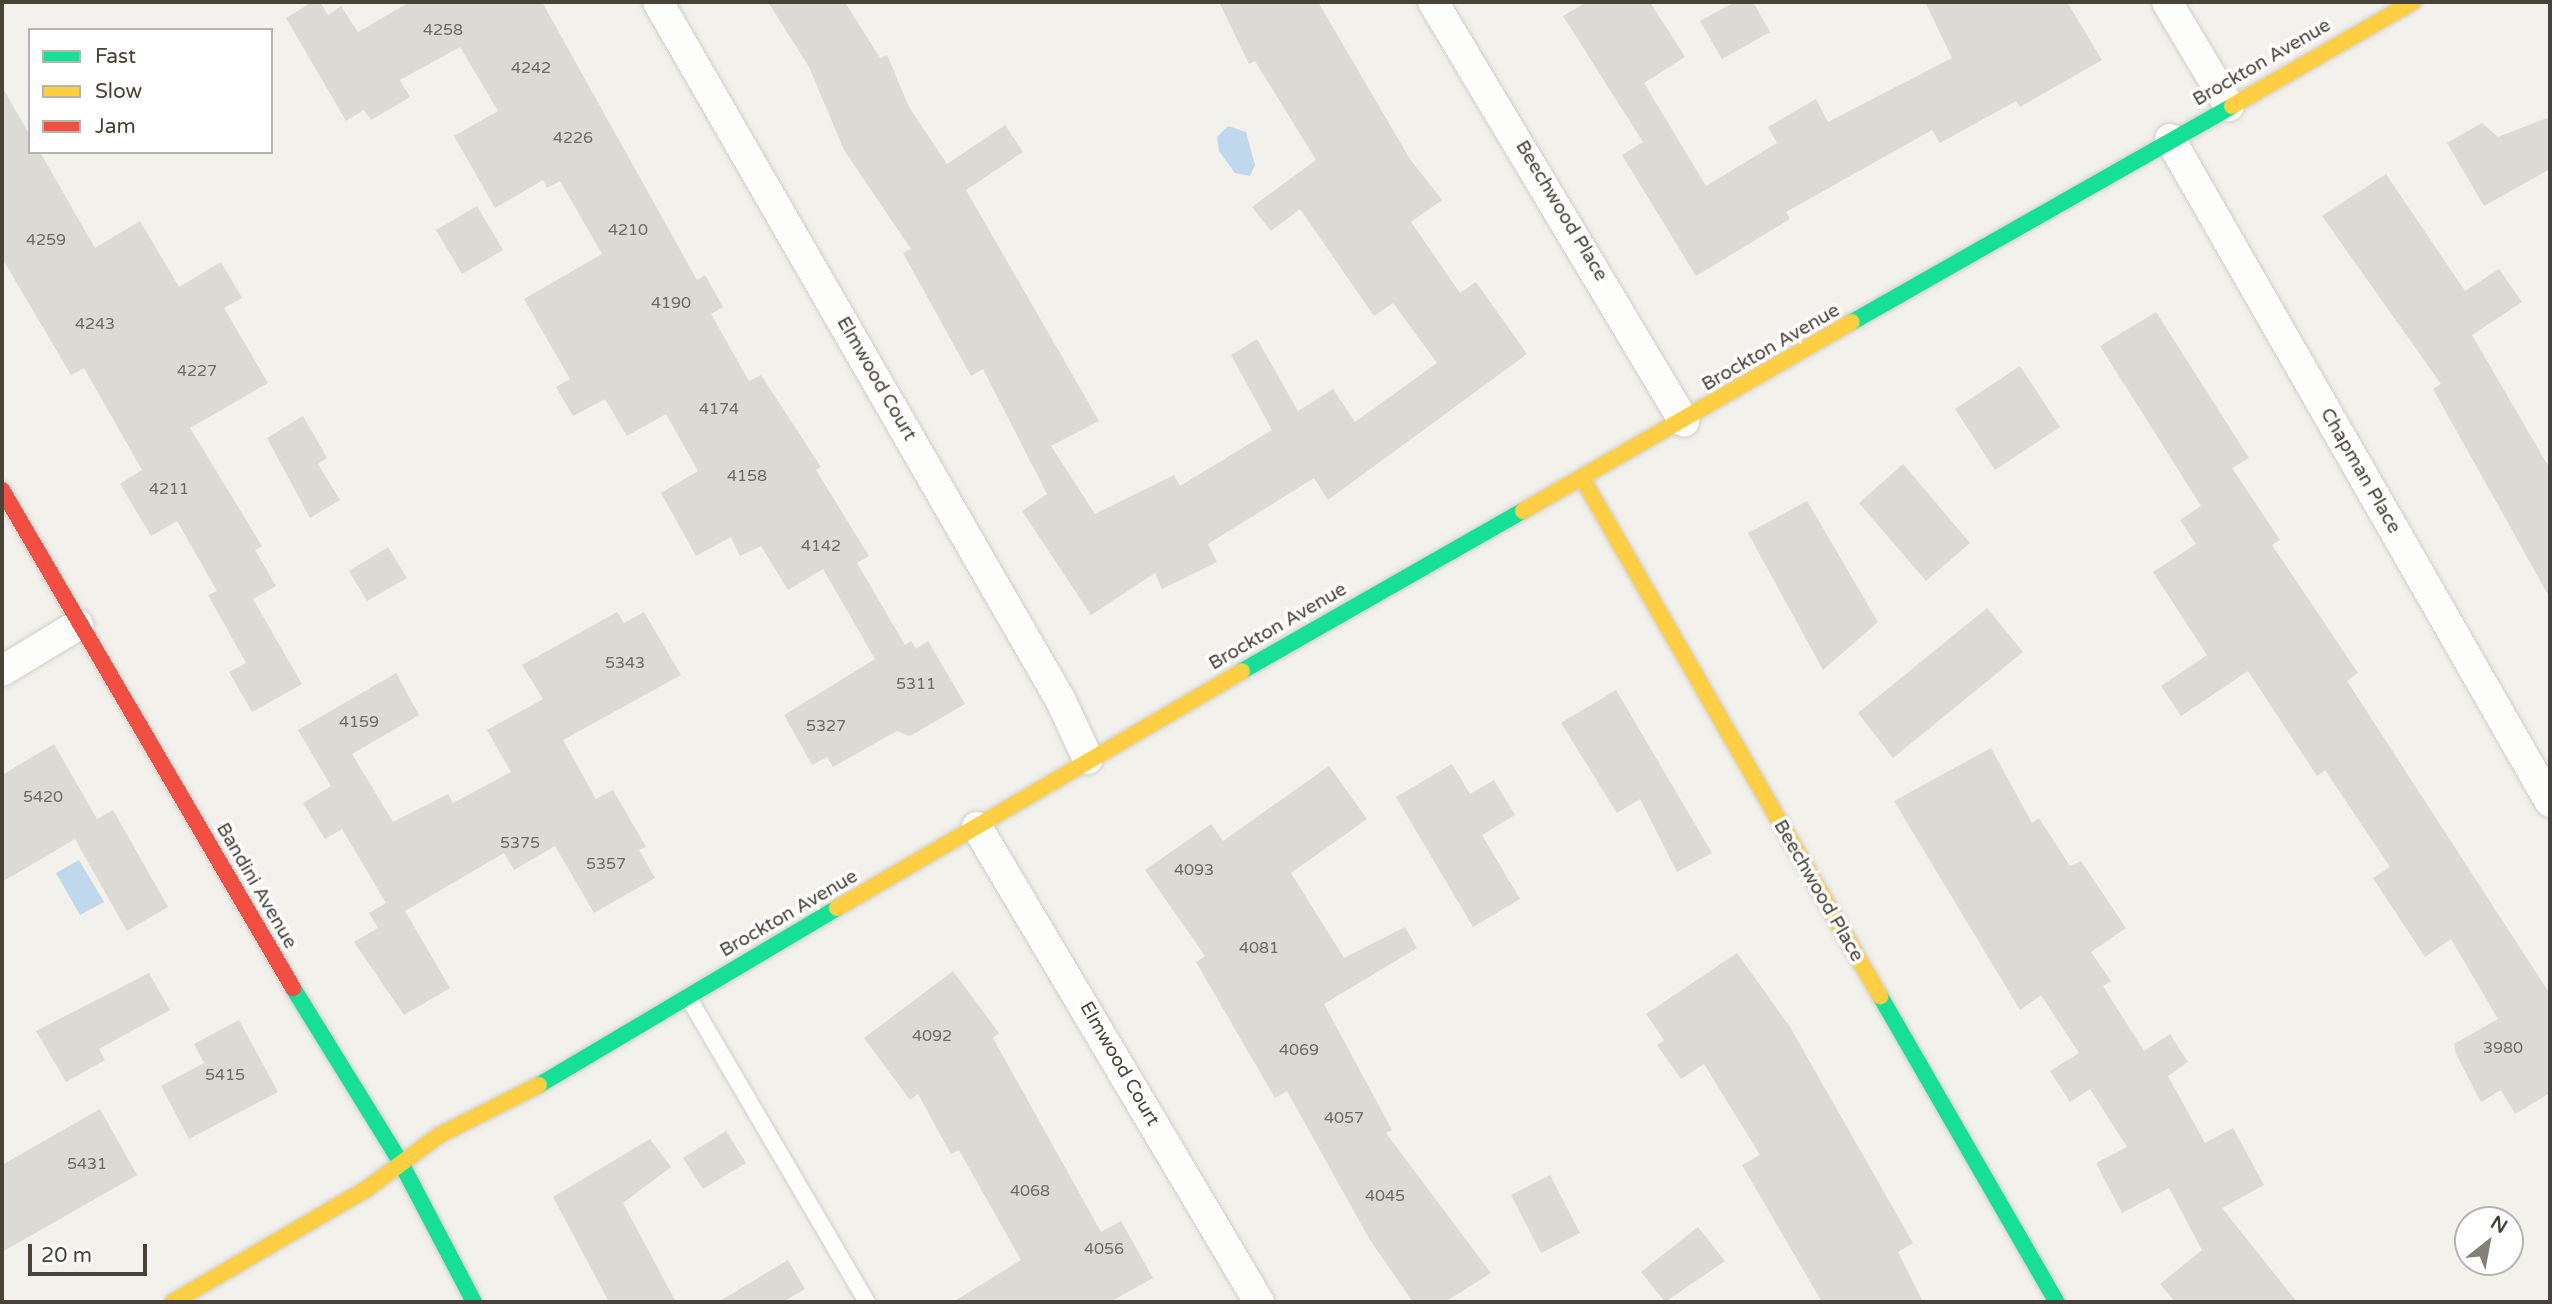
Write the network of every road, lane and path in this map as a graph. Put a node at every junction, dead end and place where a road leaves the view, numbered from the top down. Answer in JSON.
{"nodes":[{"id":1,"x":658,"y":2,"type":"edge"},
{"id":2,"x":1433,"y":2,"type":"edge"},
{"id":3,"x":2167,"y":2,"type":"edge"},
{"id":4,"x":2413,"y":2,"type":"edge"},
{"id":5,"x":2229,"y":106,"type":"junction"},
{"id":6,"x":2170,"y":139,"type":"junction"},
{"id":7,"x":1684,"y":422,"type":"junction"},
{"id":8,"x":1583,"y":478,"type":"junction"},
{"id":9,"x":2,"y":490,"type":"edge"},
{"id":10,"x":78,"y":625,"type":"junction"},
{"id":11,"x":2,"y":671,"type":"edge"},
{"id":12,"x":1088,"y":759,"type":"junction"},
{"id":13,"x":2550,"y":802,"type":"edge"},
{"id":14,"x":977,"y":827,"type":"junction"},
{"id":15,"x":688,"y":997,"type":"junction"},
{"id":16,"x":401,"y":1163,"type":"junction"},
{"id":17,"x":173,"y":1302,"type":"edge"},
{"id":18,"x":474,"y":1302,"type":"edge"},
{"id":19,"x":867,"y":1302,"type":"edge"},
{"id":20,"x":1259,"y":1302,"type":"edge"},
{"id":21,"x":2056,"y":1302,"type":"edge"}],
"edges":[{"from":1,"to":12,"type":"street","name":"Elmwood Court"},
{"from":2,"to":7,"type":"street","name":"Beechwood Place"},
{"from":3,"to":5,"type":"street"},
{"from":4,"to":5,"type":"main road","name":"Brockton Avenue"},
{"from":5,"to":6,"type":"main road","name":"Brockton Avenue"},
{"from":6,"to":7,"type":"main road","name":"Brockton Avenue"},
{"from":6,"to":13,"type":"street","name":"Chapman Place"},
{"from":7,"to":8,"type":"main road","name":"Brockton Avenue"},
{"from":8,"to":12,"type":"main road","name":"Brockton Avenue"},
{"from":8,"to":21,"type":"main road","name":"Beechwood Place"},
{"from":9,"to":10,"type":"main road","name":"Bandini Avenue"},
{"from":10,"to":11,"type":"street"},
{"from":10,"to":16,"type":"main road","name":"Bandini Avenue"},
{"from":12,"to":14,"type":"main road","name":"Brockton Avenue"},
{"from":14,"to":15,"type":"main road","name":"Brockton Avenue"},
{"from":14,"to":20,"type":"street","name":"Elmwood Court"},
{"from":15,"to":16,"type":"main road","name":"Brockton Avenue"},
{"from":15,"to":19,"type":"lane"},
{"from":16,"to":17,"type":"main road","name":"Brockton Avenue"},
{"from":16,"to":18,"type":"main road","name":"Bandini Avenue"}]}
